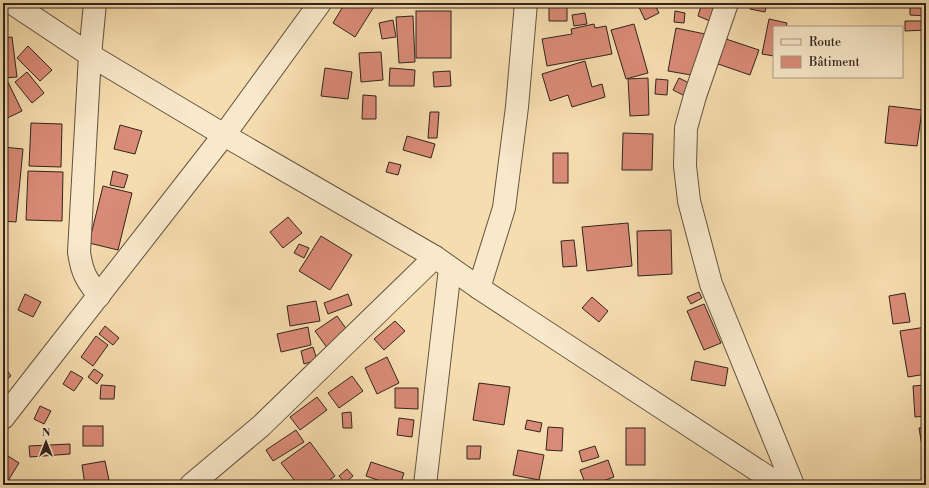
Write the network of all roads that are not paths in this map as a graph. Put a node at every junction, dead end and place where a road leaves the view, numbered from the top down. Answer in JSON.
{"nodes":[{"id":1,"x":12,"y":3,"type":"edge"},
{"id":2,"x":95,"y":3,"type":"edge"},
{"id":3,"x":320,"y":3,"type":"edge"},
{"id":4,"x":526,"y":3,"type":"edge"},
{"id":5,"x":727,"y":3,"type":"edge"},
{"id":6,"x":90,"y":55,"type":"junction"},
{"id":7,"x":224,"y":135,"type":"junction"},
{"id":8,"x":442,"y":263,"type":"junction"},
{"id":9,"x":479,"y":288,"type":"junction"},
{"id":10,"x":99,"y":296,"type":"junction"},
{"id":11,"x":3,"y":418,"type":"edge"},
{"id":12,"x":191,"y":485,"type":"edge"},
{"id":13,"x":425,"y":485,"type":"edge"},
{"id":14,"x":780,"y":485,"type":"edge"},
{"id":15,"x":792,"y":485,"type":"edge"}],
"edges":[{"from":1,"to":6,"type":"street"},
{"from":2,"to":6,"type":"street"},
{"from":3,"to":7,"type":"street"},
{"from":4,"to":9,"type":"street"},
{"from":5,"to":15,"type":"street"},
{"from":6,"to":7,"type":"street"},
{"from":6,"to":10,"type":"street"},
{"from":7,"to":8,"type":"street"},
{"from":7,"to":10,"type":"street"},
{"from":8,"to":9,"type":"street"},
{"from":8,"to":12,"type":"street"},
{"from":8,"to":13,"type":"street"},
{"from":9,"to":14,"type":"street"},
{"from":10,"to":11,"type":"street"}]}
